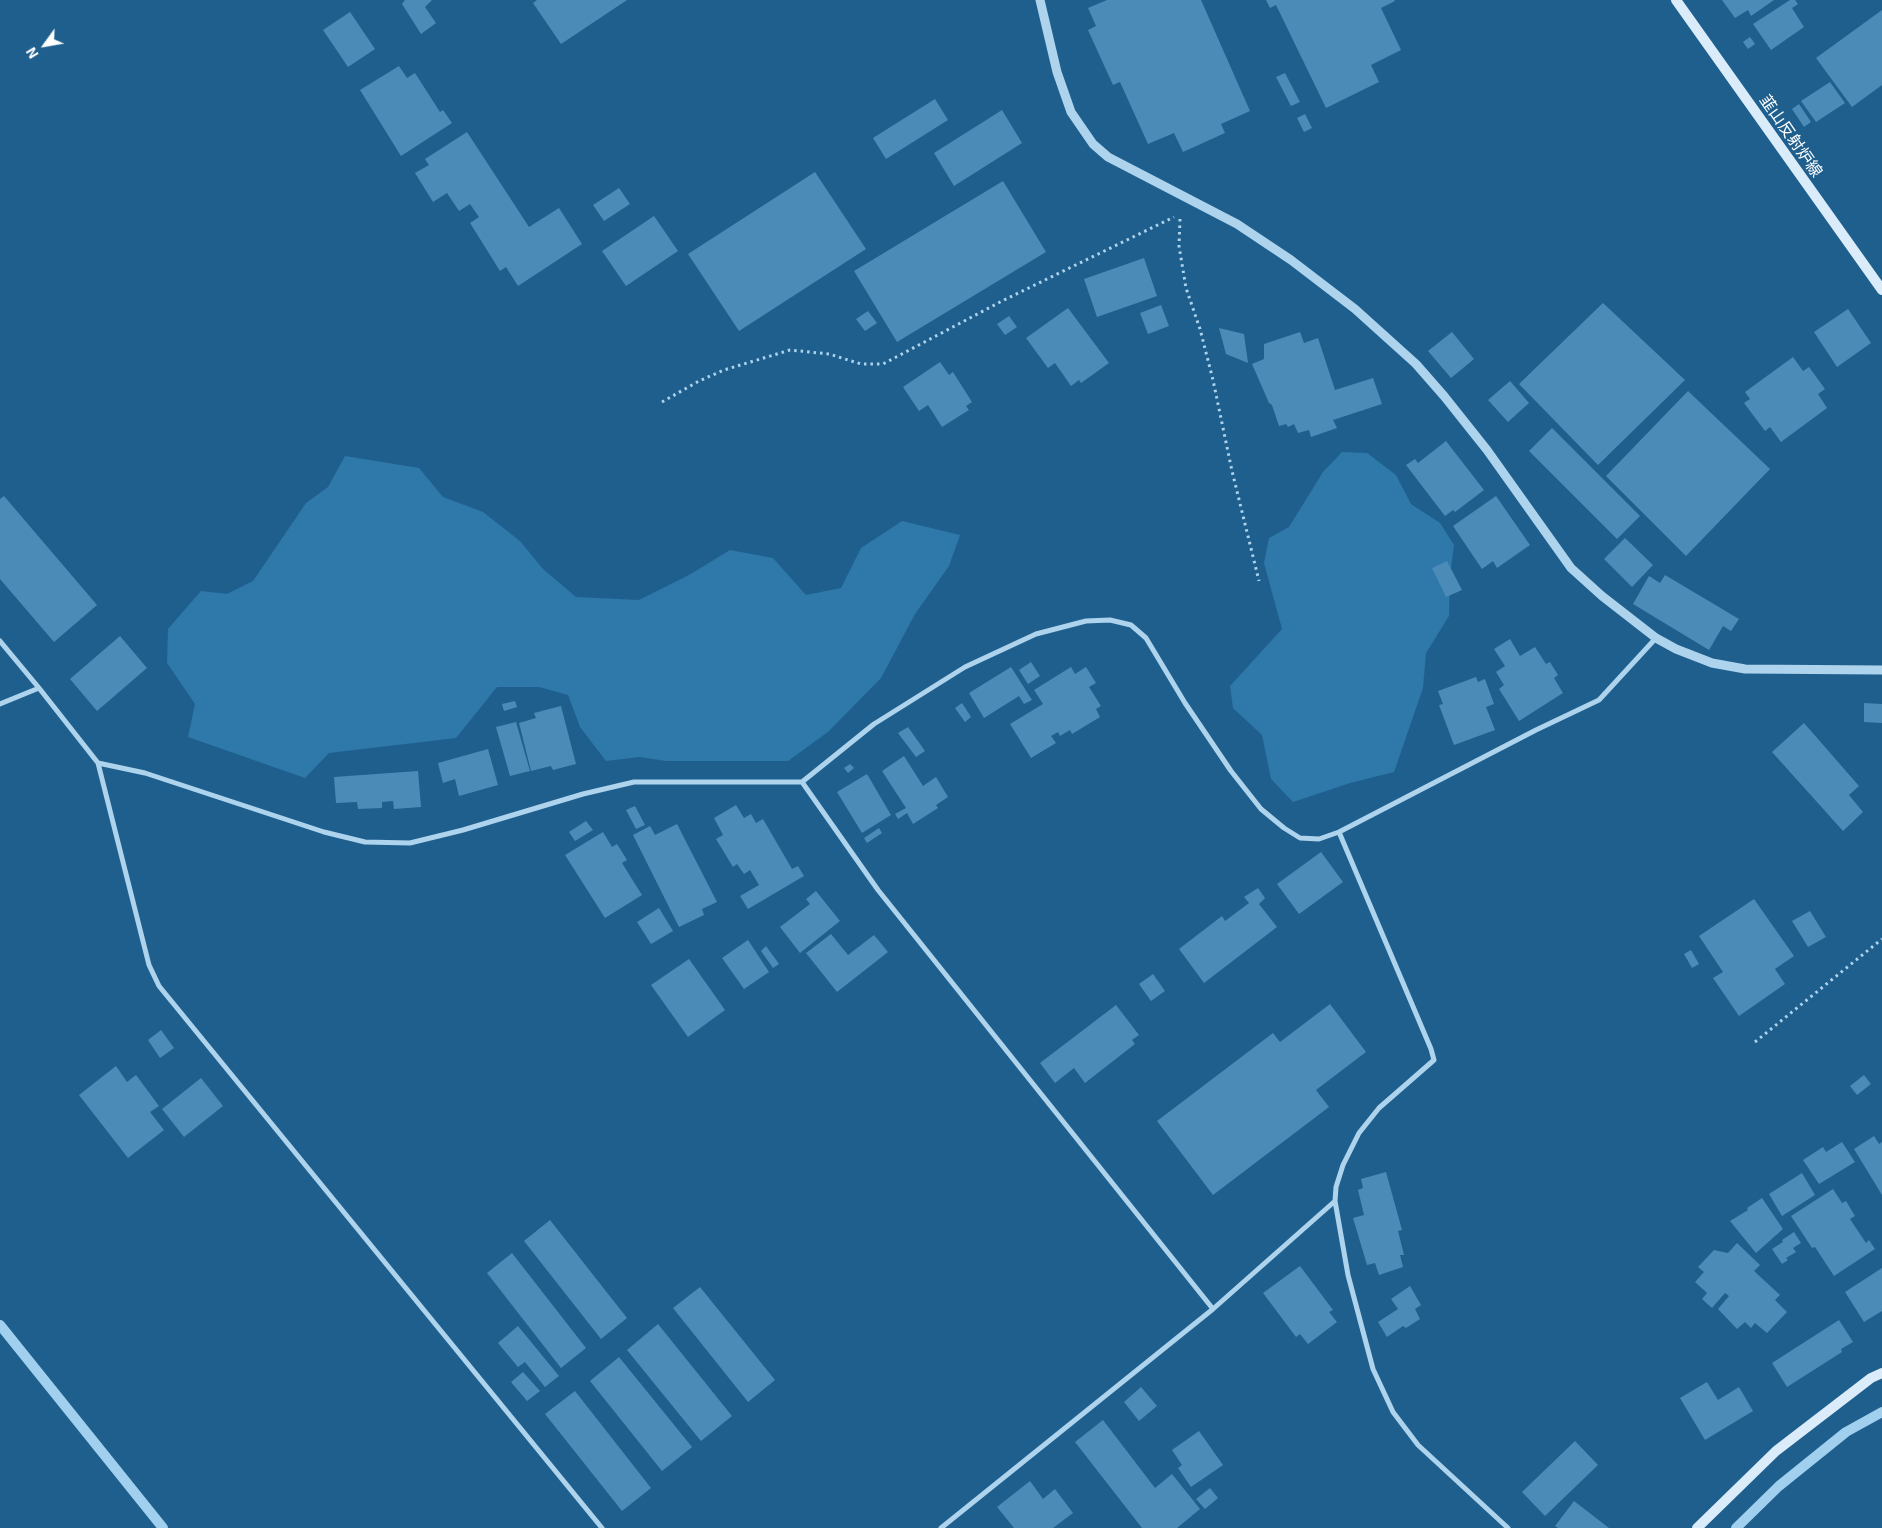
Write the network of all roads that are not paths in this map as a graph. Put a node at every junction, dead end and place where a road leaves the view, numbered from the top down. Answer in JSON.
{"nodes":[{"id":1,"x":1040,"y":0,"type":"edge"},
{"id":2,"x":1676,"y":0,"type":"edge"},
{"id":3,"x":1882,"y":290,"type":"edge"},
{"id":4,"x":1656,"y":638,"type":"junction"},
{"id":5,"x":0,"y":641,"type":"edge"},
{"id":6,"x":1882,"y":670,"type":"edge"},
{"id":7,"x":39,"y":688,"type":"junction"},
{"id":8,"x":0,"y":704,"type":"edge"},
{"id":9,"x":98,"y":763,"type":"junction"},
{"id":10,"x":802,"y":782,"type":"junction"},
{"id":11,"x":1339,"y":832,"type":"junction"},
{"id":12,"x":1335,"y":1201,"type":"junction"},
{"id":13,"x":1213,"y":1309,"type":"junction"},
{"id":14,"x":1882,"y":1373,"type":"edge"},
{"id":15,"x":602,"y":1528,"type":"edge"},
{"id":16,"x":941,"y":1528,"type":"edge"},
{"id":17,"x":1508,"y":1528,"type":"edge"},
{"id":18,"x":1697,"y":1528,"type":"edge"}],
"edges":[{"from":1,"to":4,"type":"street"},
{"from":2,"to":3,"type":"main road","name":"韮山反射炉線"},
{"from":4,"to":6,"type":"street"},
{"from":4,"to":11,"type":"street"},
{"from":5,"to":7,"type":"street"},
{"from":7,"to":8,"type":"street"},
{"from":7,"to":9,"type":"street"},
{"from":9,"to":10,"type":"street"},
{"from":9,"to":15,"type":"street"},
{"from":10,"to":11,"type":"street"},
{"from":10,"to":13,"type":"street"},
{"from":11,"to":12,"type":"street"},
{"from":12,"to":13,"type":"street"},
{"from":12,"to":17,"type":"street"},
{"from":13,"to":16,"type":"street"},
{"from":14,"to":18,"type":"main road"}]}
